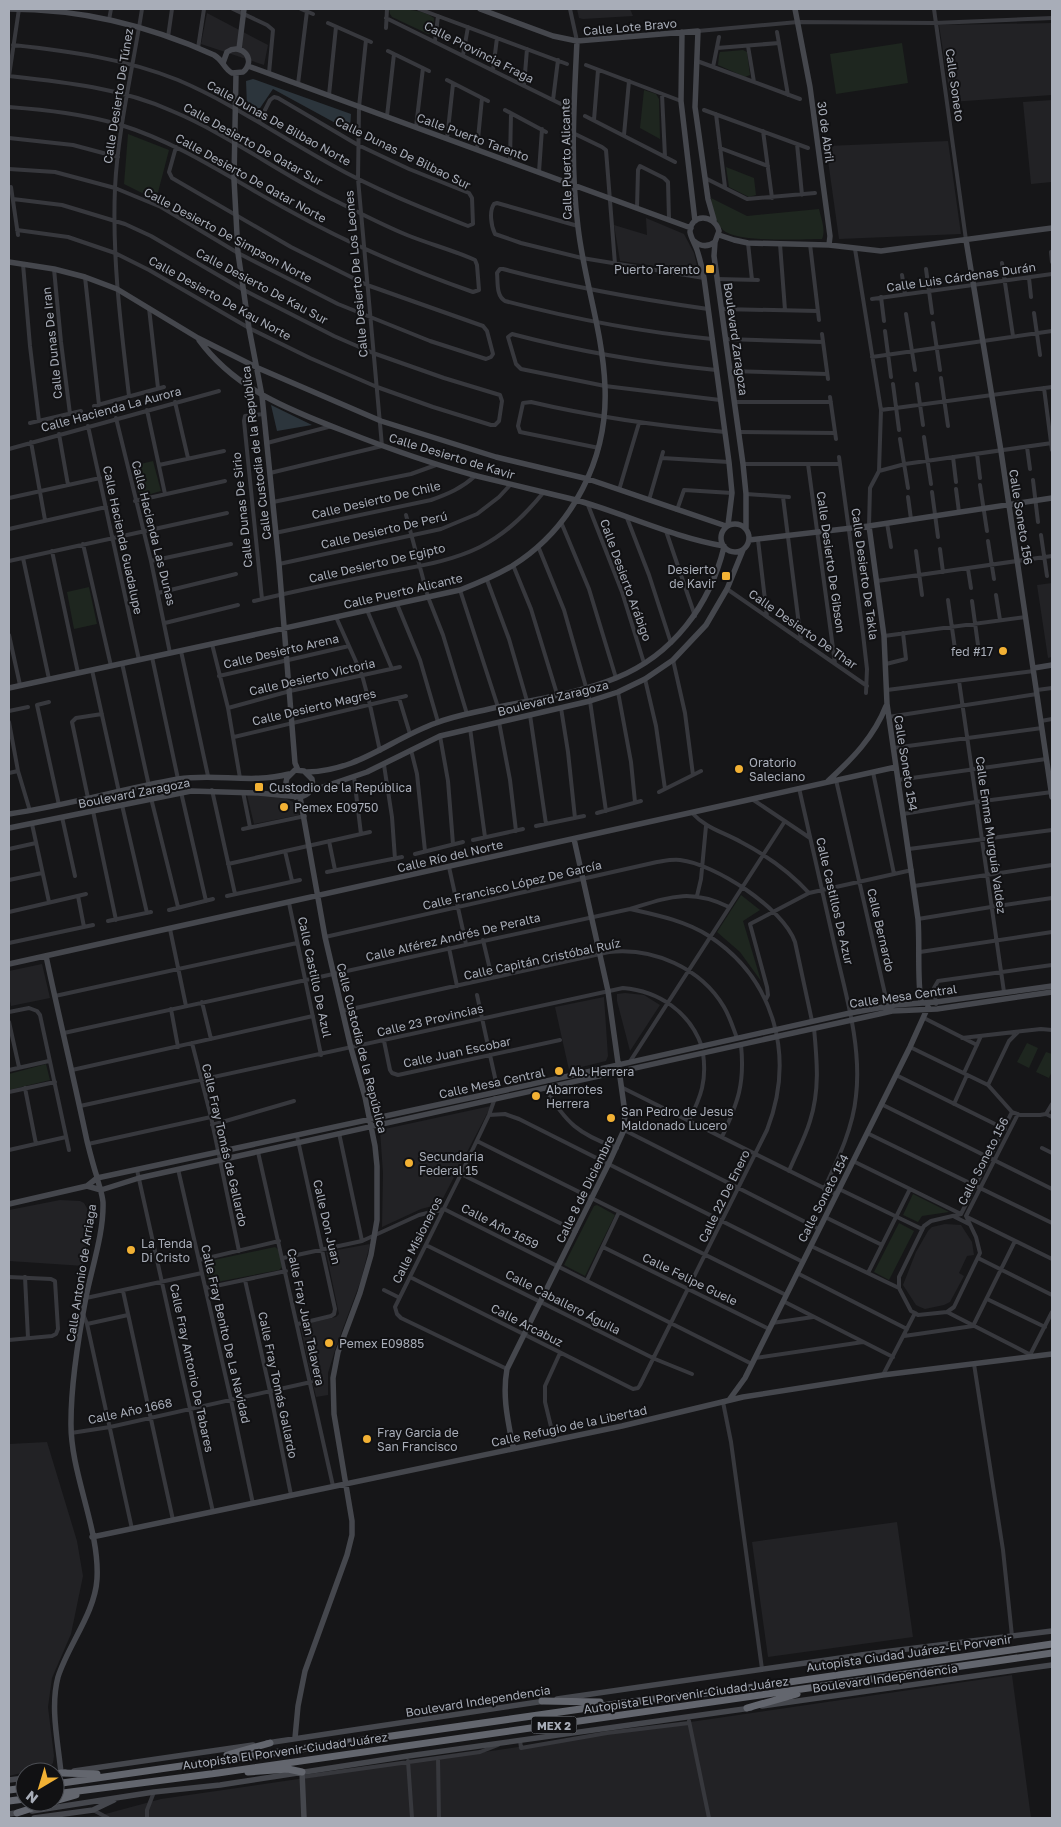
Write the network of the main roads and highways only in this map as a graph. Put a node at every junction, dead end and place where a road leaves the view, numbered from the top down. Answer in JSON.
{"nodes":[{"id":1,"x":9,"y":9,"type":"edge"},
{"id":2,"x":19,"y":9,"type":"edge"},
{"id":3,"x":480,"y":9,"type":"edge"},
{"id":4,"x":795,"y":9,"type":"edge"},
{"id":5,"x":49,"y":10,"type":"edge"},
{"id":6,"x":244,"y":11,"type":"edge"},
{"id":7,"x":81,"y":12,"type":"edge"},
{"id":8,"x":682,"y":32,"type":"junction"},
{"id":9,"x":577,"y":42,"type":"junction"},
{"id":10,"x":239,"y":49,"type":"junction"},
{"id":11,"x":230,"y":50,"type":"junction"},
{"id":12,"x":206,"y":51,"type":"junction"},
{"id":13,"x":224,"y":63,"type":"junction"},
{"id":14,"x":248,"y":66,"type":"junction"},
{"id":15,"x":236,"y":74,"type":"junction"},
{"id":16,"x":574,"y":185,"type":"junction"},
{"id":17,"x":714,"y":220,"type":"junction"},
{"id":18,"x":695,"y":221,"type":"junction"},
{"id":19,"x":691,"y":228,"type":"junction"},
{"id":20,"x":1052,"y":228,"type":"edge"},
{"id":21,"x":719,"y":235,"type":"junction"},
{"id":22,"x":966,"y":240,"type":"junction"},
{"id":23,"x":694,"y":241,"type":"junction"},
{"id":24,"x":715,"y":242,"type":"junction"},
{"id":25,"x":829,"y":245,"type":"junction"},
{"id":26,"x":9,"y":262,"type":"edge"},
{"id":27,"x":198,"y":338,"type":"junction"},
{"id":28,"x":258,"y":368,"type":"junction"},
{"id":29,"x":262,"y":396,"type":"junction"},
{"id":30,"x":588,"y":479,"type":"junction"},
{"id":31,"x":1052,"y":498,"type":"edge"},
{"id":32,"x":577,"y":501,"type":"junction"},
{"id":33,"x":1008,"y":505,"type":"junction"},
{"id":34,"x":727,"y":526,"type":"junction"},
{"id":35,"x":869,"y":526,"type":"junction"},
{"id":36,"x":746,"y":528,"type":"junction"},
{"id":37,"x":749,"y":540,"type":"junction"},
{"id":38,"x":724,"y":546,"type":"junction"},
{"id":39,"x":743,"y":550,"type":"junction"},
{"id":40,"x":284,"y":628,"type":"junction"},
{"id":41,"x":1052,"y":665,"type":"edge"},
{"id":42,"x":1034,"y":669,"type":"junction"},
{"id":43,"x":9,"y":688,"type":"edge"},
{"id":44,"x":887,"y":704,"type":"junction"},
{"id":45,"x":896,"y":767,"type":"junction"},
{"id":46,"x":298,"y":770,"type":"junction"},
{"id":47,"x":307,"y":772,"type":"junction"},
{"id":48,"x":289,"y":774,"type":"junction"},
{"id":49,"x":1051,"y":780,"type":"edge"},
{"id":50,"x":828,"y":781,"type":"junction"},
{"id":51,"x":311,"y":791,"type":"junction"},
{"id":52,"x":1052,"y":792,"type":"edge"},
{"id":53,"x":298,"y":797,"type":"junction"},
{"id":54,"x":1052,"y":797,"type":"edge"},
{"id":55,"x":9,"y":814,"type":"edge"},
{"id":56,"x":9,"y":828,"type":"edge"},
{"id":57,"x":574,"y":839,"type":"junction"},
{"id":58,"x":318,"y":896,"type":"junction"},
{"id":59,"x":46,"y":956,"type":"junction"},
{"id":60,"x":9,"y":964,"type":"edge"},
{"id":61,"x":1052,"y":986,"type":"edge"},
{"id":62,"x":1052,"y":992,"type":"edge"},
{"id":63,"x":921,"y":1003,"type":"junction"},
{"id":64,"x":934,"y":1005,"type":"junction"},
{"id":65,"x":888,"y":1009,"type":"junction"},
{"id":66,"x":927,"y":1010,"type":"junction"},
{"id":67,"x":850,"y":1016,"type":"junction"},
{"id":68,"x":702,"y":1050,"type":"junction"},
{"id":69,"x":620,"y":1068,"type":"junction"},
{"id":70,"x":370,"y":1122,"type":"junction"},
{"id":71,"x":298,"y":1139,"type":"junction"},
{"id":72,"x":97,"y":1178,"type":"junction"},
{"id":73,"x":87,"y":1186,"type":"junction"},
{"id":74,"x":102,"y":1190,"type":"junction"},
{"id":75,"x":9,"y":1204,"type":"edge"},
{"id":76,"x":1052,"y":1354,"type":"edge"},
{"id":77,"x":726,"y":1401,"type":"junction"},
{"id":78,"x":514,"y":1447,"type":"junction"},
{"id":79,"x":346,"y":1484,"type":"junction"},
{"id":80,"x":92,"y":1537,"type":"junction"},
{"id":81,"x":1052,"y":1631,"type":"edge"},
{"id":82,"x":1052,"y":1644,"type":"edge"},
{"id":83,"x":1052,"y":1653,"type":"edge"},
{"id":84,"x":1052,"y":1664,"type":"edge"},
{"id":85,"x":824,"y":1687,"type":"junction"},
{"id":86,"x":542,"y":1701,"type":"junction"},
{"id":87,"x":623,"y":1702,"type":"junction"},
{"id":88,"x":747,"y":1708,"type":"junction"},
{"id":89,"x":295,"y":1738,"type":"junction"},
{"id":90,"x":270,"y":1742,"type":"junction"},
{"id":91,"x":57,"y":1762,"type":"edge"},
{"id":92,"x":205,"y":1762,"type":"junction"},
{"id":93,"x":65,"y":1772,"type":"edge"},
{"id":94,"x":65,"y":1773,"type":"edge"},
{"id":95,"x":218,"y":1773,"type":"junction"},
{"id":96,"x":115,"y":1775,"type":"junction"},
{"id":97,"x":302,"y":1775,"type":"junction"},
{"id":98,"x":65,"y":1782,"type":"edge"},
{"id":99,"x":87,"y":1790,"type":"junction"},
{"id":100,"x":65,"y":1793,"type":"edge"},
{"id":101,"x":65,"y":1798,"type":"edge"},
{"id":102,"x":118,"y":1798,"type":"junction"},
{"id":103,"x":13,"y":1813,"type":"edge"},
{"id":104,"x":34,"y":1818,"type":"edge"},
{"id":105,"x":304,"y":1818,"type":"edge"}],
"edges":[{"from":1,"to":2,"type":"main road"},
{"from":2,"to":5,"type":"main road"},
{"from":3,"to":9,"type":"main road","name":"Calle Lote Bravo"},
{"from":4,"to":25,"type":"main road","name":"30 de Abril"},
{"from":5,"to":7,"type":"main road"},
{"from":6,"to":10,"type":"main road"},
{"from":7,"to":12,"type":"main road"},
{"from":8,"to":9,"type":"main road","name":"Calle Lote Bravo"},
{"from":8,"to":17,"type":"main road","name":"Calle Lote Bravo"},
{"from":8,"to":18,"type":"main road"},
{"from":9,"to":16,"type":"main road","name":"Calle Puerto Alicante"},
{"from":10,"to":11,"type":"main road"},
{"from":10,"to":14,"type":"main road"},
{"from":11,"to":12,"type":"main road"},
{"from":11,"to":13,"type":"main road"},
{"from":12,"to":13,"type":"main road"},
{"from":13,"to":15,"type":"main road"},
{"from":14,"to":15,"type":"main road"},
{"from":14,"to":16,"type":"main road","name":"Calle Puerto Tarento"},
{"from":15,"to":28,"type":"main road","name":"Calle Custodia de la República"},
{"from":16,"to":19,"type":"main road","name":"Calle Puerto Tarento"},
{"from":16,"to":30,"type":"main road","name":"Calle Puerto Alicante"},
{"from":17,"to":18,"type":"main road"},
{"from":17,"to":21,"type":"main road"},
{"from":18,"to":19,"type":"main road"},
{"from":19,"to":23,"type":"main road"},
{"from":20,"to":22,"type":"main road"},
{"from":21,"to":24,"type":"main road"},
{"from":21,"to":25,"type":"main road"},
{"from":22,"to":25,"type":"main road"},
{"from":22,"to":33,"type":"main road","name":"Calle Soneto 156"},
{"from":23,"to":24,"type":"main road"},
{"from":23,"to":34,"type":"main road","name":"Boulevard Zaragoza"},
{"from":24,"to":36,"type":"main road","name":"Boulevard Zaragoza"},
{"from":26,"to":27,"type":"main road","name":"Calle Desierto de Kavir"},
{"from":27,"to":28,"type":"main road","name":"Calle Desierto de Kavir"},
{"from":27,"to":29,"type":"main road","name":"Calle Desierto de Kavir"},
{"from":28,"to":29,"type":"main road","name":"Calle Custodia de la República"},
{"from":28,"to":30,"type":"main road","name":"Calle Desierto de Kavir"},
{"from":29,"to":32,"type":"main road","name":"Calle Desierto de Kavir"},
{"from":29,"to":40,"type":"main road","name":"Calle Custodia de la República"},
{"from":30,"to":32,"type":"main road","name":"Calle Puerto Alicante"},
{"from":30,"to":34,"type":"main road","name":"Calle Desierto de Kavir"},
{"from":31,"to":33,"type":"main road"},
{"from":32,"to":38,"type":"main road","name":"Calle Desierto de Kavir"},
{"from":32,"to":40,"type":"main road","name":"Calle Puerto Alicante"},
{"from":33,"to":35,"type":"main road"},
{"from":33,"to":42,"type":"main road","name":"Calle Soneto 156"},
{"from":34,"to":36,"type":"main road"},
{"from":34,"to":38,"type":"main road"},
{"from":35,"to":37,"type":"main road"},
{"from":35,"to":44,"type":"main road","name":"Calle Soneto 154"},
{"from":36,"to":37,"type":"main road"},
{"from":37,"to":39,"type":"main road"},
{"from":38,"to":39,"type":"main road"},
{"from":38,"to":47,"type":"main road","name":"Boulevard Zaragoza"},
{"from":39,"to":51,"type":"main road","name":"Boulevard Zaragoza"},
{"from":40,"to":43,"type":"main road","name":"Calle Puerto Alicante"},
{"from":40,"to":46,"type":"main road","name":"Calle Custodia de la República"},
{"from":41,"to":42,"type":"main road"},
{"from":42,"to":49,"type":"main road","name":"Calle Soneto 156"},
{"from":44,"to":45,"type":"main road","name":"Calle Soneto 154"},
{"from":44,"to":50,"type":"main road"},
{"from":45,"to":50,"type":"main road","name":"Calle Río del Norte"},
{"from":45,"to":63,"type":"main road","name":"Calle Soneto 154"},
{"from":46,"to":47,"type":"main road"},
{"from":46,"to":48,"type":"main road"},
{"from":47,"to":51,"type":"main road"},
{"from":48,"to":53,"type":"main road"},
{"from":48,"to":55,"type":"main road","name":"Boulevard Zaragoza"},
{"from":49,"to":52,"type":"main road","name":"Calle Soneto 156"},
{"from":50,"to":57,"type":"main road","name":"Calle Río del Norte"},
{"from":51,"to":53,"type":"main road"},
{"from":52,"to":54,"type":"main road","name":"Calle Soneto 156"},
{"from":53,"to":56,"type":"main road","name":"Boulevard Zaragoza"},
{"from":53,"to":58,"type":"main road","name":"Calle Custodia de la República"},
{"from":57,"to":58,"type":"main road","name":"Calle Río del Norte"},
{"from":57,"to":69,"type":"main road","name":"Calle 8 de Diciembre"},
{"from":58,"to":59,"type":"main road","name":"Calle Río del Norte"},
{"from":58,"to":70,"type":"main road","name":"Calle Custodia de la República"},
{"from":59,"to":60,"type":"main road","name":"Calle Río del Norte"},
{"from":59,"to":72,"type":"main road","name":"Calle Antonio de Arriaga"},
{"from":61,"to":64,"type":"main road","name":"Calle Mesa Central"},
{"from":62,"to":64,"type":"main road","name":"Calle Mesa Central"},
{"from":63,"to":64,"type":"main road","name":"Calle Mesa Central"},
{"from":63,"to":65,"type":"main road","name":"Calle Mesa Central"},
{"from":64,"to":66,"type":"main road","name":"Calle Soneto 154"},
{"from":65,"to":66,"type":"main road","name":"Calle Mesa Central"},
{"from":65,"to":67,"type":"main road","name":"Calle Mesa Central"},
{"from":66,"to":77,"type":"main road","name":"Calle Soneto 154"},
{"from":67,"to":68,"type":"main road","name":"Calle Mesa Central"},
{"from":67,"to":68,"type":"main road","name":"Calle Mesa Central"},
{"from":68,"to":69,"type":"main road","name":"Calle Mesa Central"},
{"from":68,"to":69,"type":"main road","name":"Calle Mesa Central"},
{"from":69,"to":70,"type":"main road","name":"Calle Mesa Central"},
{"from":69,"to":70,"type":"main road","name":"Calle Mesa Central"},
{"from":69,"to":78,"type":"main road","name":"Calle 8 de Diciembre"},
{"from":70,"to":71,"type":"main road","name":"Calle Mesa Central"},
{"from":70,"to":71,"type":"main road","name":"Calle Mesa Central"},
{"from":70,"to":79,"type":"main road","name":"Calle Custodia de la República"},
{"from":71,"to":72,"type":"main road","name":"Calle Mesa Central"},
{"from":71,"to":74,"type":"main road","name":"Calle Mesa Central"},
{"from":72,"to":73,"type":"main road","name":"Calle Mesa Central"},
{"from":72,"to":74,"type":"main road","name":"Calle Antonio de Arriaga"},
{"from":73,"to":74,"type":"main road","name":"Calle Mesa Central"},
{"from":73,"to":75,"type":"main road","name":"Calle Mesa Central"},
{"from":74,"to":80,"type":"main road","name":"Calle Antonio de Arriaga"},
{"from":76,"to":77,"type":"main road","name":"Calle Refugio de la Libertad"},
{"from":77,"to":78,"type":"main road","name":"Calle Refugio de la Libertad"},
{"from":78,"to":79,"type":"main road","name":"Calle Refugio de la Libertad"},
{"from":79,"to":80,"type":"main road","name":"Calle Refugio de la Libertad"},
{"from":79,"to":89,"type":"main road","name":"Calle Custodia de la República"},
{"from":80,"to":91,"type":"main road","name":"Calle Antonio de Arriaga"},
{"from":81,"to":86,"type":"main road","name":"Boulevard Independencia"},
{"from":82,"to":87,"type":"highway","name":"Autopista Ciudad Juárez-El Porvenir","number":"MEX 2"},
{"from":83,"to":85,"type":"highway","name":"Autopista El Porvenir-Ciudad Juárez","number":"MEX 2"},
{"from":84,"to":88,"type":"main road","name":"Boulevard Independencia"},
{"from":85,"to":88,"type":"highway"},
{"from":85,"to":95,"type":"highway","name":"Autopista El Porvenir-Ciudad Juárez","number":"MEX 2"},
{"from":86,"to":87,"type":"highway"},
{"from":86,"to":89,"type":"main road","name":"Boulevard Independencia"},
{"from":87,"to":92,"type":"highway","name":"Autopista Ciudad Juárez-El Porvenir","number":"MEX 2"},
{"from":88,"to":97,"type":"main road","name":"Boulevard Independencia"},
{"from":89,"to":90,"type":"main road","name":"Boulevard Independencia"},
{"from":90,"to":92,"type":"highway"},
{"from":90,"to":93,"type":"main road","name":"Boulevard Independencia"},
{"from":92,"to":96,"type":"highway","name":"Autopista Ciudad Juárez-El Porvenir","number":"MEX 2"},
{"from":94,"to":96,"type":"highway"},
{"from":95,"to":97,"type":"highway"},
{"from":95,"to":99,"type":"highway","name":"Autopista El Porvenir-Ciudad Juárez","number":"MEX 2"},
{"from":96,"to":98,"type":"highway","name":"Autopista Ciudad Juárez-El Porvenir","number":"MEX 2"},
{"from":97,"to":102,"type":"main road","name":"Boulevard Independencia"},
{"from":97,"to":105,"type":"main road"},
{"from":99,"to":100,"type":"highway","name":"Autopista El Porvenir-Ciudad Juárez","number":"MEX 2"},
{"from":99,"to":101,"type":"highway"},
{"from":102,"to":103,"type":"main road","name":"Boulevard Independencia"},
{"from":102,"to":104,"type":"main road"}]}
